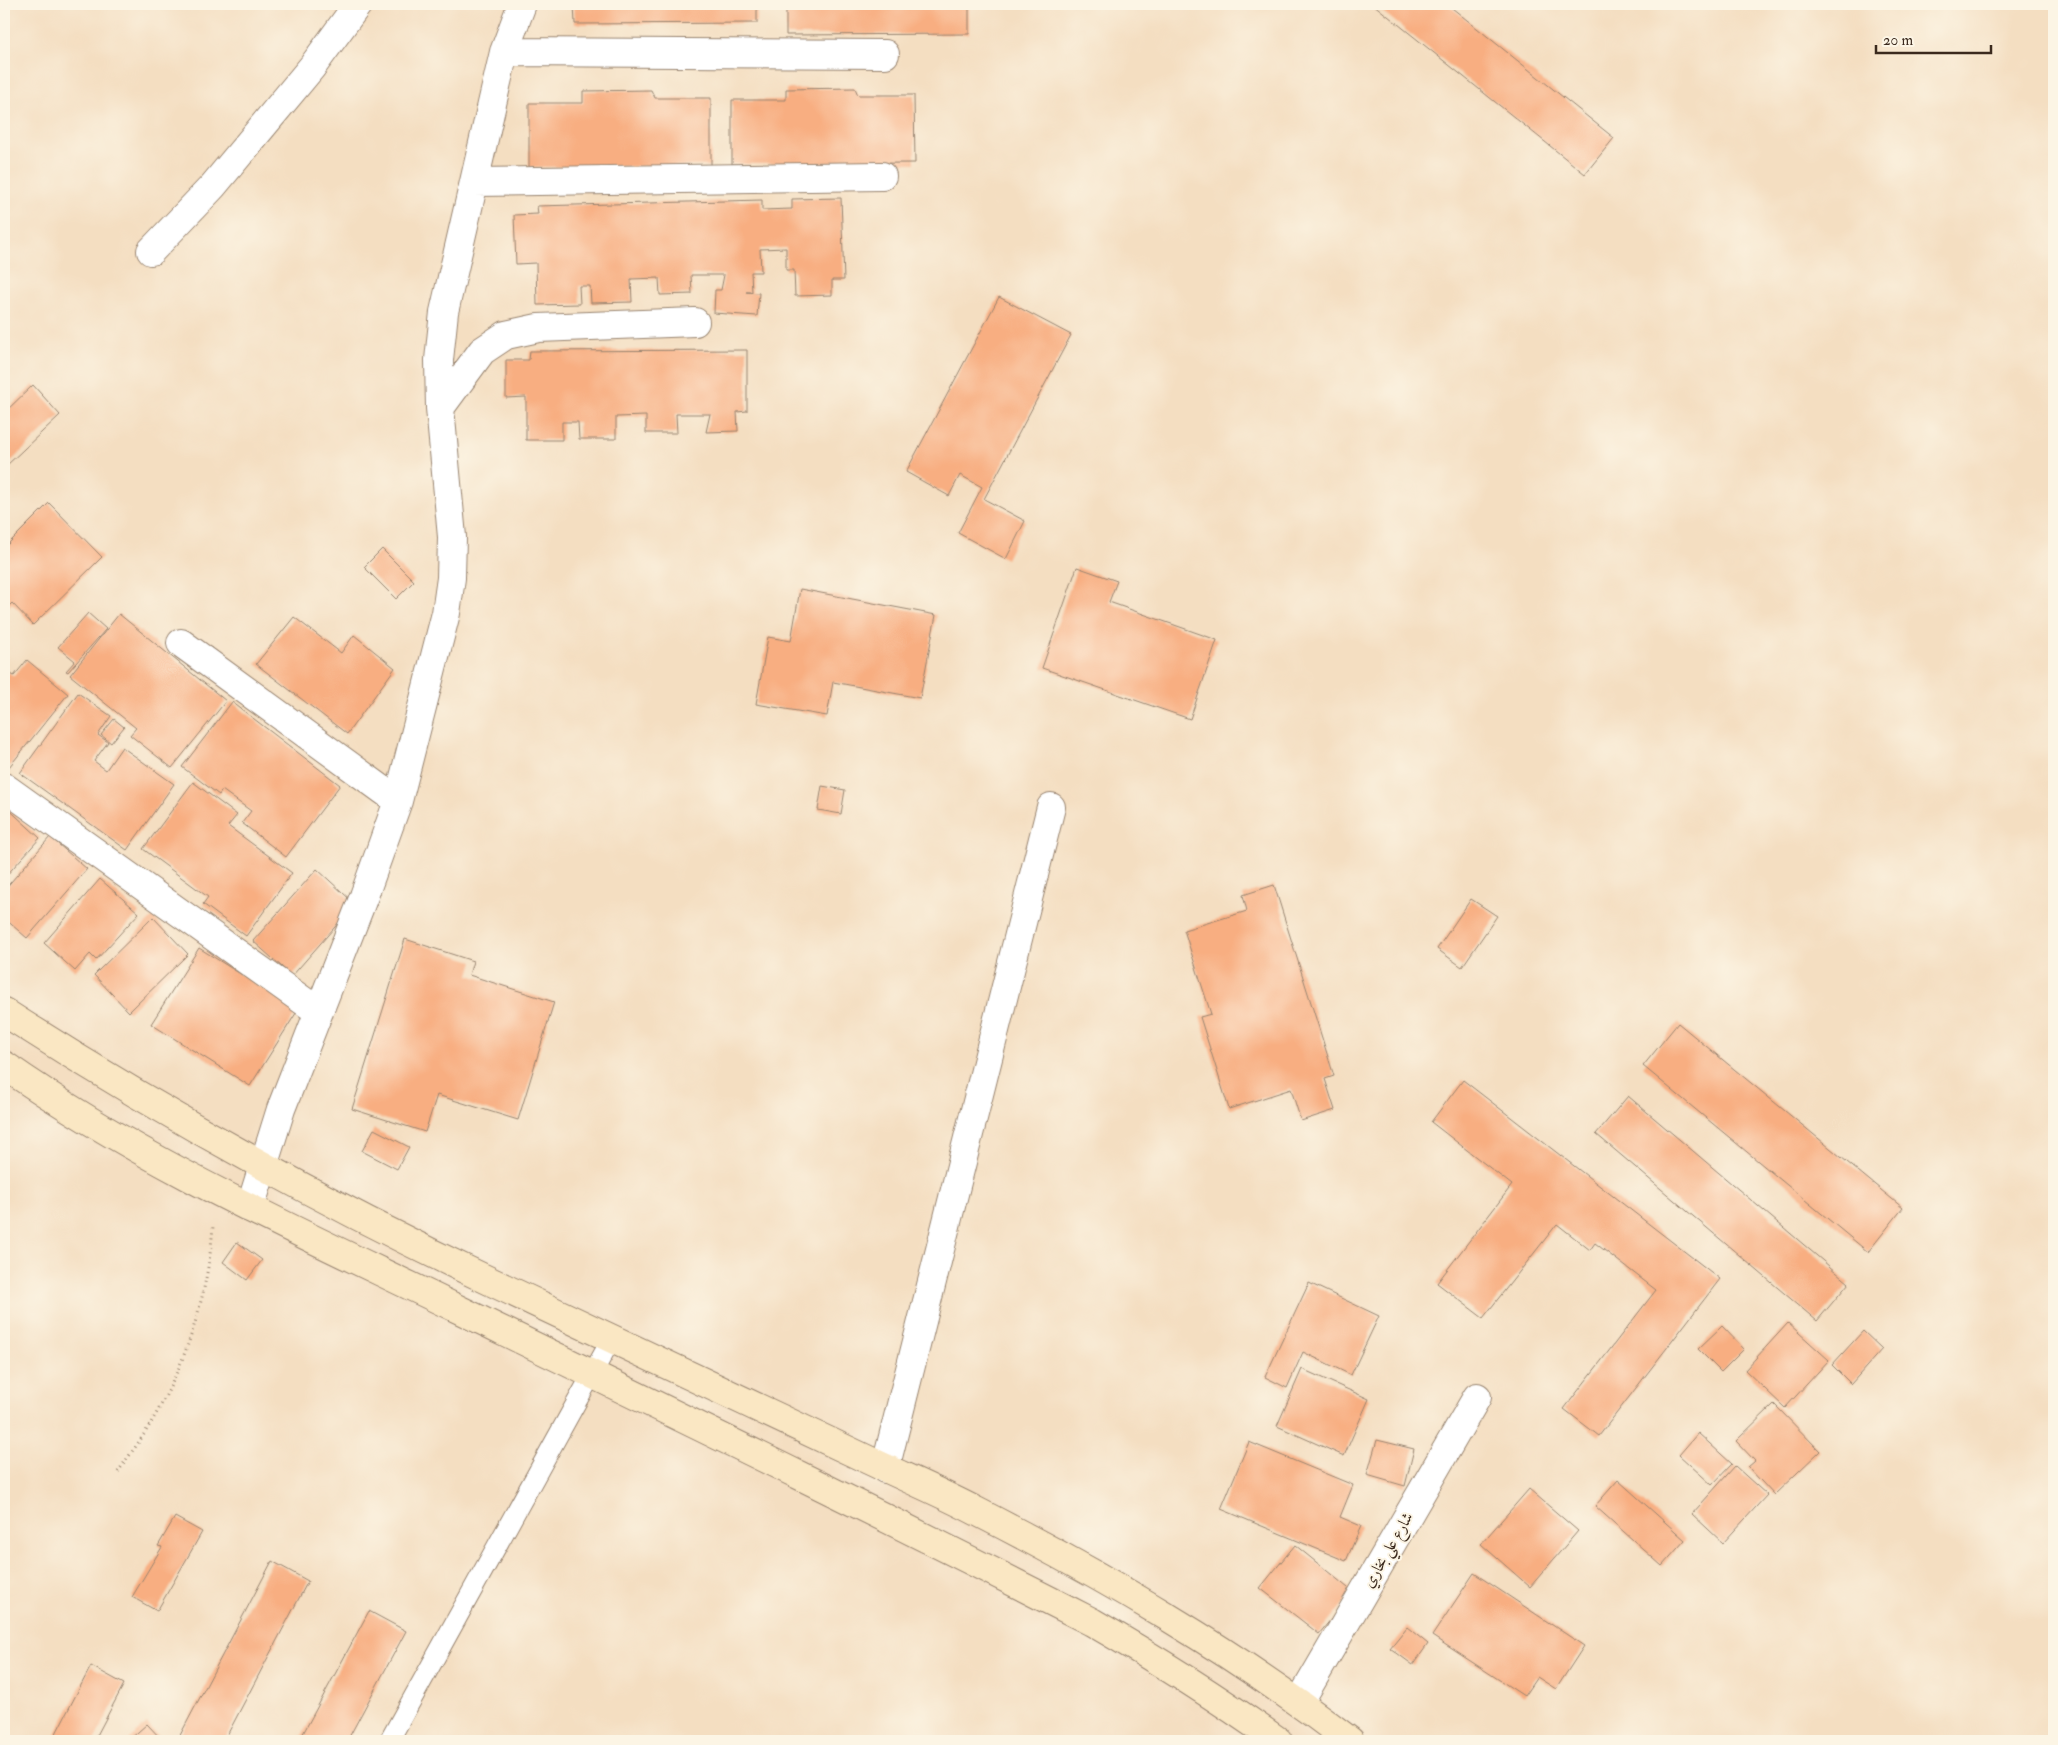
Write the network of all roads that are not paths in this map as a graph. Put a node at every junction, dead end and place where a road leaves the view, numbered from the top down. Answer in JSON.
{"nodes":[{"id":1,"x":358,"y":4,"type":"edge"},
{"id":2,"x":522,"y":4,"type":"edge"},
{"id":3,"x":504,"y":52,"type":"junction"},
{"id":4,"x":886,"y":54,"type":"dead end"},
{"id":5,"x":882,"y":176,"type":"dead end"},
{"id":6,"x":474,"y":182,"type":"junction"},
{"id":7,"x":151,"y":251,"type":"dead end"},
{"id":8,"x":695,"y":322,"type":"dead end"},
{"id":9,"x":440,"y":408,"type":"junction"},
{"id":10,"x":182,"y":642,"type":"dead end"},
{"id":11,"x":4,"y":787,"type":"edge"},
{"id":12,"x":398,"y":801,"type":"junction"},
{"id":13,"x":1051,"y":807,"type":"dead end"},
{"id":14,"x":4,"y":1012,"type":"edge"},
{"id":15,"x":319,"y":1012,"type":"junction"},
{"id":16,"x":4,"y":1065,"type":"edge"},
{"id":17,"x":264,"y":1166,"type":"junction"},
{"id":18,"x":250,"y":1208,"type":"junction"},
{"id":19,"x":612,"y":1338,"type":"junction"},
{"id":20,"x":592,"y":1374,"type":"junction"},
{"id":21,"x":1477,"y":1397,"type":"dead end"},
{"id":22,"x":885,"y":1469,"type":"junction"},
{"id":23,"x":1300,"y":1703,"type":"junction"},
{"id":24,"x":389,"y":1741,"type":"edge"},
{"id":25,"x":1278,"y":1741,"type":"edge"},
{"id":26,"x":1350,"y":1741,"type":"edge"}],
"edges":[{"from":1,"to":7,"type":"street"},
{"from":2,"to":3,"type":"street"},
{"from":3,"to":4,"type":"street"},
{"from":3,"to":6,"type":"street"},
{"from":5,"to":6,"type":"street"},
{"from":6,"to":9,"type":"street"},
{"from":8,"to":9,"type":"street"},
{"from":9,"to":12,"type":"street"},
{"from":10,"to":12,"type":"street"},
{"from":11,"to":15,"type":"street"},
{"from":12,"to":15,"type":"street"},
{"from":13,"to":22,"type":"street"},
{"from":14,"to":17,"type":"main road"},
{"from":15,"to":17,"type":"street"},
{"from":16,"to":18,"type":"main road"},
{"from":17,"to":18,"type":"street"},
{"from":17,"to":19,"type":"main road"},
{"from":18,"to":20,"type":"main road"},
{"from":19,"to":20,"type":"lane"},
{"from":19,"to":22,"type":"main road"},
{"from":20,"to":24,"type":"lane"},
{"from":20,"to":25,"type":"main road"},
{"from":21,"to":23,"type":"street","name":"شارع علي بخاري"},
{"from":22,"to":23,"type":"main road"},
{"from":23,"to":26,"type":"main road"}]}
